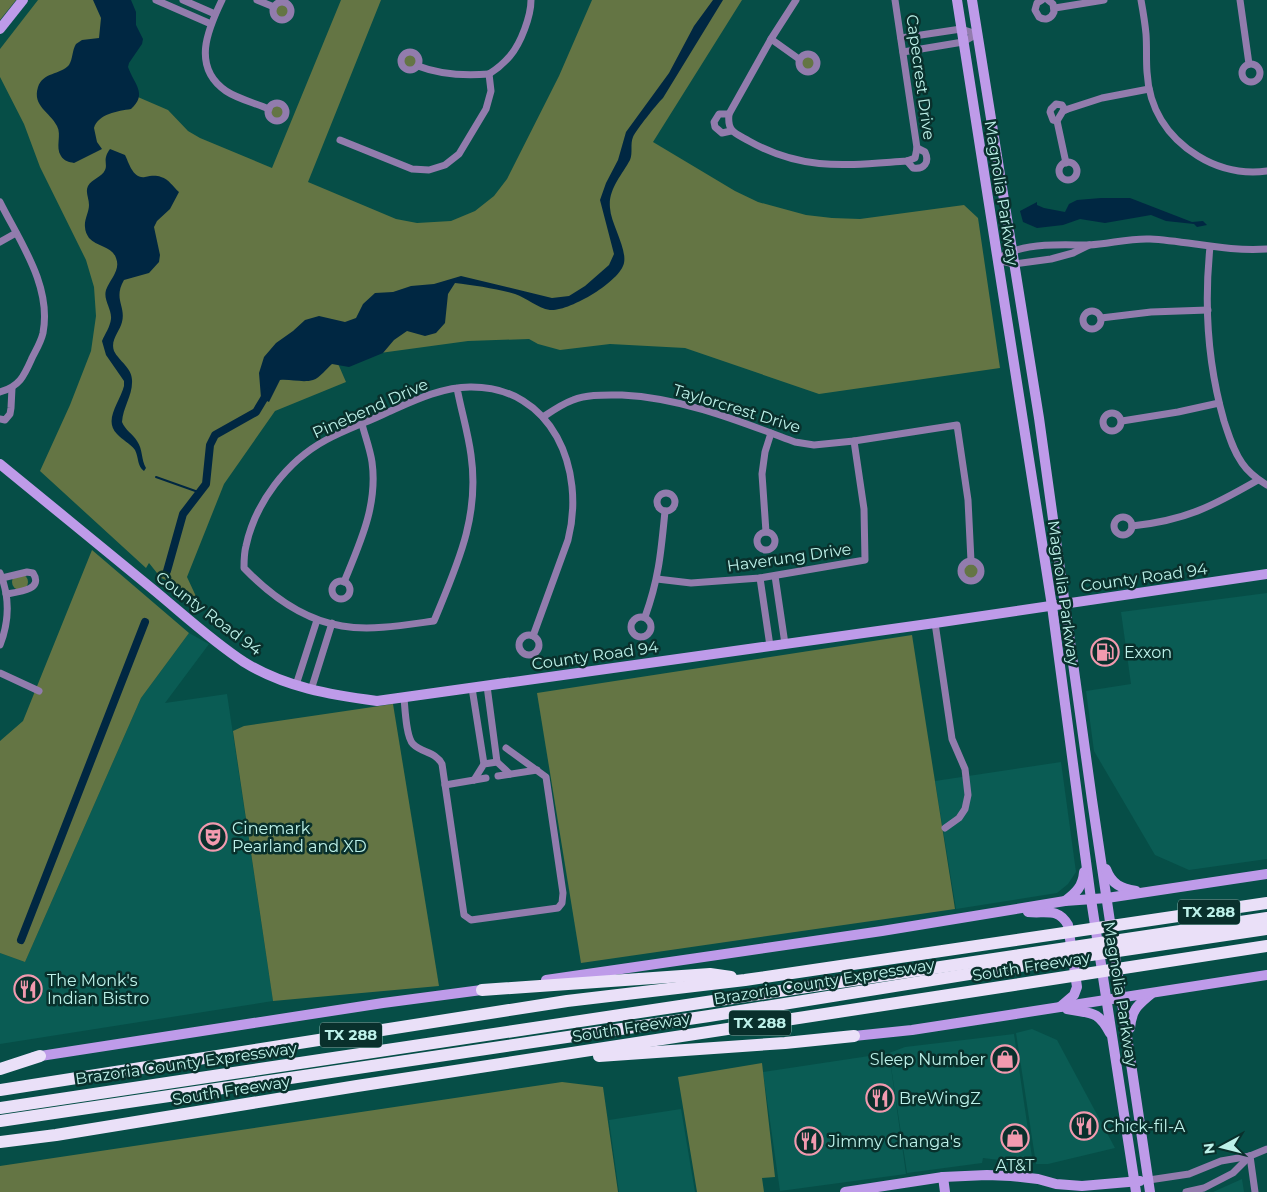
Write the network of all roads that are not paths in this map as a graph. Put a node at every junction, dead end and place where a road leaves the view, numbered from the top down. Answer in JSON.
{"nodes":[{"id":1,"x":23,"y":0,"type":"edge"},
{"id":2,"x":156,"y":0,"type":"edge"},
{"id":3,"x":183,"y":0,"type":"edge"},
{"id":4,"x":222,"y":0,"type":"edge"},
{"id":5,"x":257,"y":0,"type":"edge"},
{"id":6,"x":531,"y":0,"type":"edge"},
{"id":7,"x":796,"y":0,"type":"edge"},
{"id":8,"x":896,"y":0,"type":"edge"},
{"id":9,"x":957,"y":0,"type":"edge"},
{"id":10,"x":972,"y":0,"type":"edge"},
{"id":11,"x":1042,"y":0,"type":"edge"},
{"id":12,"x":1048,"y":0,"type":"edge"},
{"id":13,"x":1104,"y":0,"type":"edge"},
{"id":14,"x":1141,"y":0,"type":"edge"},
{"id":15,"x":1240,"y":0,"type":"edge"},
{"id":16,"x":274,"y":7,"type":"dead end"},
{"id":17,"x":1055,"y":8,"type":"junction"},
{"id":18,"x":215,"y":14,"type":"junction"},
{"id":19,"x":211,"y":24,"type":"junction"},
{"id":20,"x":0,"y":29,"type":"edge"},
{"id":21,"x":961,"y":29,"type":"junction"},
{"id":22,"x":977,"y":34,"type":"junction"},
{"id":23,"x":901,"y":38,"type":"junction"},
{"id":24,"x":771,"y":40,"type":"junction"},
{"id":25,"x":963,"y":42,"type":"junction"},
{"id":26,"x":903,"y":52,"type":"junction"},
{"id":27,"x":799,"y":59,"type":"dead end"},
{"id":28,"x":1249,"y":64,"type":"dead end"},
{"id":29,"x":418,"y":66,"type":"dead end"},
{"id":30,"x":489,"y":74,"type":"junction"},
{"id":31,"x":1149,"y":89,"type":"junction"},
{"id":32,"x":269,"y":109,"type":"dead end"},
{"id":33,"x":1065,"y":110,"type":"junction"},
{"id":34,"x":729,"y":114,"type":"junction"},
{"id":35,"x":1057,"y":121,"type":"junction"},
{"id":36,"x":731,"y":131,"type":"junction"},
{"id":37,"x":340,"y":140,"type":"dead end"},
{"id":38,"x":917,"y":148,"type":"junction"},
{"id":39,"x":907,"y":161,"type":"junction"},
{"id":40,"x":1066,"y":162,"type":"dead end"},
{"id":41,"x":1267,"y":171,"type":"edge"},
{"id":42,"x":0,"y":202,"type":"edge"},
{"id":43,"x":16,"y":233,"type":"junction"},
{"id":44,"x":0,"y":242,"type":"edge"},
{"id":45,"x":1090,"y":245,"type":"junction"},
{"id":46,"x":1210,"y":247,"type":"junction"},
{"id":47,"x":1267,"y":249,"type":"edge"},
{"id":48,"x":1012,"y":251,"type":"junction"},
{"id":49,"x":997,"y":260,"type":"junction"},
{"id":50,"x":1014,"y":264,"type":"junction"},
{"id":51,"x":1208,"y":310,"type":"junction"},
{"id":52,"x":1101,"y":318,"type":"dead end"},
{"id":53,"x":12,"y":388,"type":"junction"},
{"id":54,"x":457,"y":388,"type":"junction"},
{"id":55,"x":0,"y":392,"type":"edge"},
{"id":56,"x":1219,"y":403,"type":"junction"},
{"id":57,"x":543,"y":418,"type":"junction"},
{"id":58,"x":0,"y":419,"type":"edge"},
{"id":59,"x":1122,"y":421,"type":"dead end"},
{"id":60,"x":362,"y":424,"type":"junction"},
{"id":61,"x":1041,"y":432,"type":"junction"},
{"id":62,"x":771,"y":433,"type":"junction"},
{"id":63,"x":1025,"y":436,"type":"junction"},
{"id":64,"x":854,"y":440,"type":"junction"},
{"id":65,"x":0,"y":464,"type":"edge"},
{"id":66,"x":1258,"y":480,"type":"junction"},
{"id":67,"x":1267,"y":485,"type":"edge"},
{"id":68,"x":665,"y":511,"type":"dead end"},
{"id":69,"x":1132,"y":526,"type":"dead end"},
{"id":70,"x":766,"y":532,"type":"dead end"},
{"id":71,"x":970,"y":561,"type":"dead end"},
{"id":72,"x":1267,"y":574,"type":"edge"},
{"id":73,"x":1,"y":576,"type":"edge"},
{"id":74,"x":775,"y":576,"type":"junction"},
{"id":75,"x":760,"y":578,"type":"junction"},
{"id":76,"x":657,"y":579,"type":"junction"},
{"id":77,"x":344,"y":582,"type":"dead end"},
{"id":78,"x":6,"y":594,"type":"junction"},
{"id":79,"x":1065,"y":604,"type":"junction"},
{"id":80,"x":1052,"y":606,"type":"junction"},
{"id":81,"x":645,"y":617,"type":"dead end"},
{"id":82,"x":317,"y":620,"type":"junction"},
{"id":83,"x":332,"y":623,"type":"junction"},
{"id":84,"x":935,"y":623,"type":"junction"},
{"id":85,"x":533,"y":636,"type":"dead end"},
{"id":86,"x":785,"y":644,"type":"junction"},
{"id":87,"x":0,"y":646,"type":"edge"},
{"id":88,"x":770,"y":646,"type":"junction"},
{"id":89,"x":0,"y":673,"type":"edge"},
{"id":90,"x":296,"y":685,"type":"junction"},
{"id":91,"x":487,"y":686,"type":"junction"},
{"id":92,"x":472,"y":688,"type":"junction"},
{"id":93,"x":310,"y":690,"type":"junction"},
{"id":94,"x":39,"y":691,"type":"dead end"},
{"id":95,"x":1064,"y":697,"type":"junction"},
{"id":96,"x":404,"y":698,"type":"junction"},
{"id":97,"x":1084,"y":741,"type":"junction"},
{"id":98,"x":506,"y":748,"type":"dead end"},
{"id":99,"x":497,"y":762,"type":"junction"},
{"id":100,"x":484,"y":764,"type":"junction"},
{"id":101,"x":537,"y":770,"type":"junction"},
{"id":102,"x":510,"y":774,"type":"junction"},
{"id":103,"x":498,"y":776,"type":"dead end"},
{"id":104,"x":486,"y":778,"type":"dead end"},
{"id":105,"x":474,"y":780,"type":"junction"},
{"id":106,"x":445,"y":785,"type":"junction"},
{"id":107,"x":945,"y":828,"type":"dead end"},
{"id":108,"x":1100,"y":856,"type":"junction"},
{"id":109,"x":1086,"y":858,"type":"junction"},
{"id":110,"x":1267,"y":874,"type":"edge"},
{"id":111,"x":1142,"y":893,"type":"junction"},
{"id":112,"x":1107,"y":898,"type":"junction"},
{"id":113,"x":1091,"y":900,"type":"junction"},
{"id":114,"x":1065,"y":901,"type":"junction"},
{"id":115,"x":1267,"y":903,"type":"edge"},
{"id":116,"x":1007,"y":910,"type":"junction"},
{"id":117,"x":1267,"y":918,"type":"edge"},
{"id":118,"x":1267,"y":930,"type":"edge"},
{"id":119,"x":1156,"y":940,"type":"junction"},
{"id":120,"x":1267,"y":946,"type":"edge"},
{"id":121,"x":1056,"y":955,"type":"junction"},
{"id":122,"x":1267,"y":975,"type":"edge"},
{"id":123,"x":746,"y":980,"type":"junction"},
{"id":124,"x":482,"y":990,"type":"junction"},
{"id":125,"x":1151,"y":994,"type":"junction"},
{"id":126,"x":1121,"y":998,"type":"junction"},
{"id":127,"x":1106,"y":1000,"type":"junction"},
{"id":128,"x":1059,"y":1008,"type":"junction"},
{"id":129,"x":854,"y":1036,"type":"joint"},
{"id":130,"x":1112,"y":1038,"type":"junction"},
{"id":131,"x":1128,"y":1042,"type":"junction"},
{"id":132,"x":40,"y":1056,"type":"junction"},
{"id":133,"x":0,"y":1062,"type":"edge"},
{"id":134,"x":0,"y":1069,"type":"edge"},
{"id":135,"x":136,"y":1070,"type":"junction"},
{"id":136,"x":462,"y":1070,"type":"junction"},
{"id":137,"x":0,"y":1090,"type":"edge"},
{"id":138,"x":0,"y":1099,"type":"edge"},
{"id":139,"x":0,"y":1108,"type":"edge"},
{"id":140,"x":0,"y":1121,"type":"edge"},
{"id":141,"x":56,"y":1135,"type":"junction"},
{"id":142,"x":0,"y":1138,"type":"edge"},
{"id":143,"x":0,"y":1142,"type":"edge"},
{"id":144,"x":0,"y":1148,"type":"edge"},
{"id":145,"x":1267,"y":1149,"type":"edge"},
{"id":146,"x":1250,"y":1156,"type":"junction"},
{"id":147,"x":943,"y":1177,"type":"junction"},
{"id":148,"x":1148,"y":1180,"type":"junction"},
{"id":149,"x":1135,"y":1187,"type":"edge"},
{"id":150,"x":845,"y":1192,"type":"edge"},
{"id":151,"x":945,"y":1192,"type":"edge"},
{"id":152,"x":1150,"y":1192,"type":"edge"},
{"id":153,"x":1186,"y":1192,"type":"edge"},
{"id":154,"x":1255,"y":1192,"type":"edge"}],
"edges":[{"from":1,"to":20,"type":"main road"},
{"from":2,"to":19,"type":"street"},
{"from":3,"to":18,"type":"street"},
{"from":4,"to":18,"type":"street"},
{"from":5,"to":16,"type":"street"},
{"from":6,"to":30,"type":"street"},
{"from":7,"to":24,"type":"street"},
{"from":8,"to":23,"type":"street","name":"Capecrest Drive"},
{"from":9,"to":21,"type":"main road","name":"Magnolia Parkway"},
{"from":10,"to":22,"type":"main road","name":"Magnolia Parkway"},
{"from":11,"to":17,"type":"street"},
{"from":12,"to":17,"type":"street"},
{"from":13,"to":17,"type":"street"},
{"from":14,"to":31,"type":"street"},
{"from":15,"to":28,"type":"street"},
{"from":18,"to":19,"type":"street"},
{"from":19,"to":32,"type":"street"},
{"from":21,"to":22,"type":"street"},
{"from":21,"to":23,"type":"street"},
{"from":21,"to":25,"type":"main road","name":"Magnolia Parkway"},
{"from":22,"to":25,"type":"street"},
{"from":22,"to":48,"type":"main road","name":"Magnolia Parkway"},
{"from":23,"to":26,"type":"street","name":"Capecrest Drive"},
{"from":24,"to":27,"type":"street"},
{"from":24,"to":34,"type":"street"},
{"from":25,"to":26,"type":"street"},
{"from":25,"to":49,"type":"main road","name":"Magnolia Parkway"},
{"from":26,"to":38,"type":"street","name":"Capecrest Drive"},
{"from":29,"to":30,"type":"street"},
{"from":30,"to":37,"type":"street"},
{"from":31,"to":33,"type":"street"},
{"from":31,"to":41,"type":"street"},
{"from":33,"to":35,"type":"street"},
{"from":33,"to":35,"type":"street"},
{"from":34,"to":36,"type":"street"},
{"from":34,"to":36,"type":"street"},
{"from":35,"to":40,"type":"street"},
{"from":36,"to":39,"type":"street"},
{"from":38,"to":39,"type":"street","name":"Capecrest Drive"},
{"from":38,"to":39,"type":"street"},
{"from":42,"to":43,"type":"street"},
{"from":43,"to":44,"type":"street"},
{"from":43,"to":53,"type":"street"},
{"from":45,"to":46,"type":"street"},
{"from":45,"to":48,"type":"street"},
{"from":45,"to":50,"type":"street"},
{"from":46,"to":47,"type":"street"},
{"from":46,"to":51,"type":"street"},
{"from":48,"to":49,"type":"street"},
{"from":48,"to":50,"type":"main road","name":"Magnolia Parkway"},
{"from":49,"to":50,"type":"street"},
{"from":49,"to":63,"type":"main road","name":"Magnolia Parkway"},
{"from":50,"to":61,"type":"main road","name":"Magnolia Parkway"},
{"from":51,"to":52,"type":"street"},
{"from":51,"to":56,"type":"street"},
{"from":53,"to":55,"type":"street"},
{"from":53,"to":58,"type":"street"},
{"from":54,"to":57,"type":"street","name":"Pinebend Drive"},
{"from":54,"to":60,"type":"street","name":"Pinebend Drive"},
{"from":54,"to":83,"type":"street"},
{"from":56,"to":59,"type":"street"},
{"from":56,"to":66,"type":"street"},
{"from":57,"to":62,"type":"street","name":"Taylorcrest Drive"},
{"from":57,"to":85,"type":"street","name":"Pinebend Drive"},
{"from":60,"to":77,"type":"street"},
{"from":60,"to":82,"type":"street","name":"Pinebend Drive"},
{"from":61,"to":63,"type":"main road"},
{"from":61,"to":79,"type":"main road","name":"Magnolia Parkway"},
{"from":62,"to":64,"type":"street","name":"Taylorcrest Drive"},
{"from":62,"to":70,"type":"street"},
{"from":63,"to":80,"type":"main road","name":"Magnolia Parkway"},
{"from":64,"to":71,"type":"street","name":"Taylorcrest Drive"},
{"from":64,"to":74,"type":"street","name":"Haverung Drive"},
{"from":65,"to":90,"type":"main road","name":"County Road 94"},
{"from":66,"to":67,"type":"street"},
{"from":66,"to":69,"type":"street"},
{"from":68,"to":76,"type":"street"},
{"from":72,"to":79,"type":"main road","name":"County Road 94"},
{"from":73,"to":78,"type":"street"},
{"from":73,"to":78,"type":"street"},
{"from":74,"to":75,"type":"street","name":"Haverung Drive"},
{"from":74,"to":86,"type":"street"},
{"from":75,"to":76,"type":"street","name":"Haverung Drive"},
{"from":75,"to":88,"type":"street"},
{"from":76,"to":81,"type":"street"},
{"from":78,"to":87,"type":"street"},
{"from":79,"to":80,"type":"main road","name":"County Road 94"},
{"from":79,"to":97,"type":"main road","name":"Magnolia Parkway"},
{"from":80,"to":84,"type":"main road","name":"County Road 94"},
{"from":80,"to":95,"type":"main road","name":"Magnolia Parkway"},
{"from":82,"to":83,"type":"street"},
{"from":82,"to":90,"type":"street"},
{"from":83,"to":93,"type":"street"},
{"from":84,"to":86,"type":"main road","name":"County Road 94"},
{"from":84,"to":107,"type":"street"},
{"from":86,"to":88,"type":"main road","name":"County Road 94"},
{"from":88,"to":91,"type":"main road","name":"County Road 94"},
{"from":89,"to":94,"type":"street"},
{"from":90,"to":93,"type":"main road","name":"County Road 94"},
{"from":91,"to":92,"type":"main road","name":"County Road 94"},
{"from":91,"to":99,"type":"street"},
{"from":92,"to":96,"type":"main road","name":"County Road 94"},
{"from":92,"to":100,"type":"street"},
{"from":93,"to":96,"type":"main road","name":"County Road 94"},
{"from":95,"to":97,"type":"main road"},
{"from":95,"to":109,"type":"main road","name":"Magnolia Parkway"},
{"from":96,"to":106,"type":"street"},
{"from":97,"to":108,"type":"main road","name":"Magnolia Parkway"},
{"from":98,"to":101,"type":"street"},
{"from":99,"to":100,"type":"street"},
{"from":99,"to":102,"type":"street"},
{"from":100,"to":105,"type":"street"},
{"from":101,"to":102,"type":"street"},
{"from":101,"to":106,"type":"street"},
{"from":102,"to":103,"type":"street"},
{"from":104,"to":105,"type":"street"},
{"from":105,"to":106,"type":"street"},
{"from":108,"to":111,"type":"main road"},
{"from":108,"to":112,"type":"main road","name":"Magnolia Parkway"},
{"from":109,"to":113,"type":"main road","name":"Magnolia Parkway"},
{"from":109,"to":114,"type":"main road"},
{"from":110,"to":111,"type":"main road"},
{"from":111,"to":112,"type":"main road"},
{"from":112,"to":113,"type":"main road"},
{"from":112,"to":126,"type":"main road","name":"Magnolia Parkway"},
{"from":113,"to":114,"type":"main road"},
{"from":113,"to":127,"type":"main road","name":"Magnolia Parkway"},
{"from":114,"to":116,"type":"main road"},
{"from":115,"to":123,"type":"highway","name":"South Freeway","number":"TX 288"},
{"from":116,"to":124,"type":"main road"},
{"from":116,"to":128,"type":"main road"},
{"from":117,"to":119,"type":"highway","name":"Brazoria County Expressway"},
{"from":118,"to":119,"type":"highway","name":"Brazoria County Expressway"},
{"from":119,"to":121,"type":"highway","name":"Brazoria County Expressway"},
{"from":120,"to":136,"type":"highway","name":"South Freeway","number":"TX 288"},
{"from":121,"to":139,"type":"highway","name":"Brazoria County Expressway"},
{"from":121,"to":140,"type":"highway","name":"Brazoria County Expressway"},
{"from":122,"to":125,"type":"main road"},
{"from":123,"to":124,"type":"highway"},
{"from":123,"to":135,"type":"highway","name":"South Freeway","number":"TX 288"},
{"from":124,"to":132,"type":"main road"},
{"from":125,"to":126,"type":"main road"},
{"from":125,"to":131,"type":"main road"},
{"from":126,"to":127,"type":"main road"},
{"from":126,"to":131,"type":"main road","name":"Magnolia Parkway"},
{"from":127,"to":128,"type":"main road"},
{"from":127,"to":130,"type":"main road","name":"Magnolia Parkway"},
{"from":128,"to":129,"type":"main road"},
{"from":128,"to":130,"type":"main road"},
{"from":129,"to":136,"type":"highway"},
{"from":130,"to":149,"type":"main road","name":"Magnolia Parkway"},
{"from":131,"to":148,"type":"main road","name":"Magnolia Parkway"},
{"from":132,"to":133,"type":"main road"},
{"from":132,"to":134,"type":"highway"},
{"from":135,"to":137,"type":"highway","name":"South Freeway","number":"TX 288"},
{"from":135,"to":138,"type":"highway"},
{"from":136,"to":141,"type":"highway","name":"South Freeway","number":"TX 288"},
{"from":141,"to":142,"type":"highway"},
{"from":141,"to":143,"type":"highway","name":"South Freeway","number":"TX 288"},
{"from":141,"to":144,"type":"highway"},
{"from":145,"to":146,"type":"street"},
{"from":146,"to":148,"type":"street"},
{"from":146,"to":153,"type":"street"},
{"from":146,"to":154,"type":"street"},
{"from":147,"to":149,"type":"main road"},
{"from":147,"to":150,"type":"main road"},
{"from":147,"to":151,"type":"main road"},
{"from":148,"to":149,"type":"main road"},
{"from":148,"to":152,"type":"main road","name":"Magnolia Parkway"}]}
